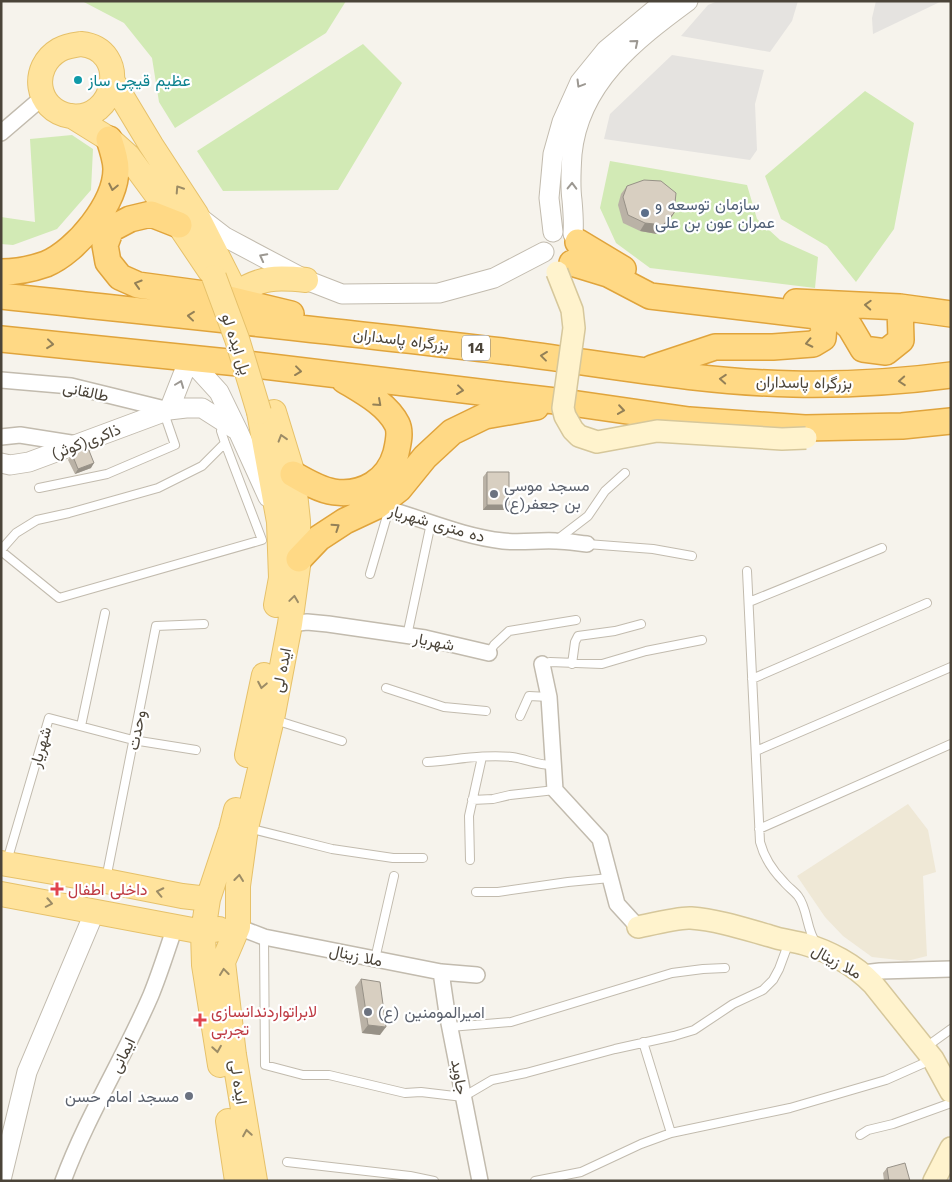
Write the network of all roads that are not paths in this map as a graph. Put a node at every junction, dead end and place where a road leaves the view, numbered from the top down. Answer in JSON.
{"nodes":[{"id":1,"x":665,"y":1,"type":"edge"},
{"id":2,"x":688,"y":1,"type":"edge"},
{"id":3,"x":113,"y":82,"type":"junction"},
{"id":4,"x":43,"y":97,"type":"junction"},
{"id":5,"x":126,"y":104,"type":"junction"},
{"id":6,"x":72,"y":116,"type":"junction"},
{"id":7,"x":1,"y":133,"type":"edge"},
{"id":8,"x":104,"y":136,"type":"junction"},
{"id":9,"x":188,"y":220,"type":"junction"},
{"id":10,"x":563,"y":255,"type":"junction"},
{"id":11,"x":1,"y":272,"type":"edge"},
{"id":12,"x":306,"y":280,"type":"junction"},
{"id":13,"x":236,"y":293,"type":"junction"},
{"id":14,"x":1,"y":296,"type":"edge"},
{"id":15,"x":900,"y":307,"type":"junction"},
{"id":16,"x":951,"y":314,"type":"edge"},
{"id":17,"x":818,"y":316,"type":"junction"},
{"id":18,"x":338,"y":332,"type":"junction"},
{"id":19,"x":1,"y":339,"type":"edge"},
{"id":20,"x":189,"y":359,"type":"junction"},
{"id":21,"x":647,"y":370,"type":"junction"},
{"id":22,"x":951,"y":375,"type":"edge"},
{"id":23,"x":338,"y":376,"type":"junction"},
{"id":24,"x":1,"y":380,"type":"edge"},
{"id":25,"x":564,"y":402,"type":"junction"},
{"id":26,"x":166,"y":411,"type":"junction"},
{"id":27,"x":267,"y":412,"type":"junction"},
{"id":28,"x":951,"y":421,"type":"edge"},
{"id":29,"x":835,"y":428,"type":"junction"},
{"id":30,"x":229,"y":432,"type":"junction"},
{"id":31,"x":1,"y":437,"type":"edge"},
{"id":32,"x":77,"y":444,"type":"junction"},
{"id":33,"x":1,"y":464,"type":"edge"},
{"id":34,"x":625,"y":473,"type":"dead end"},
{"id":35,"x":293,"y":474,"type":"junction"},
{"id":36,"x":39,"y":488,"type":"dead end"},
{"id":37,"x":383,"y":507,"type":"junction"},
{"id":38,"x":280,"y":522,"type":"junction"},
{"id":39,"x":431,"y":523,"type":"junction"},
{"id":40,"x":556,"y":541,"type":"junction"},
{"id":41,"x":587,"y":544,"type":"joint"},
{"id":42,"x":882,"y":548,"type":"dead end"},
{"id":43,"x":1,"y":550,"type":"edge"},
{"id":44,"x":692,"y":556,"type":"dead end"},
{"id":45,"x":299,"y":559,"type":"junction"},
{"id":46,"x":747,"y":571,"type":"dead end"},
{"id":47,"x":370,"y":574,"type":"dead end"},
{"id":48,"x":749,"y":602,"type":"junction"},
{"id":49,"x":927,"y":603,"type":"dead end"},
{"id":50,"x":105,"y":613,"type":"dead end"},
{"id":51,"x":576,"y":620,"type":"dead end"},
{"id":52,"x":204,"y":624,"type":"dead end"},
{"id":53,"x":290,"y":624,"type":"junction"},
{"id":54,"x":641,"y":624,"type":"dead end"},
{"id":55,"x":407,"y":636,"type":"junction"},
{"id":56,"x":702,"y":640,"type":"dead end"},
{"id":57,"x":489,"y":653,"type":"joint"},
{"id":58,"x":542,"y":664,"type":"joint"},
{"id":59,"x":572,"y":664,"type":"junction"},
{"id":60,"x":951,"y":666,"type":"edge"},
{"id":61,"x":752,"y":679,"type":"junction"},
{"id":62,"x":386,"y":688,"type":"dead end"},
{"id":63,"x":549,"y":697,"type":"junction"},
{"id":64,"x":486,"y":711,"type":"dead end"},
{"id":65,"x":520,"y":716,"type":"dead end"},
{"id":66,"x":272,"y":719,"type":"junction"},
{"id":67,"x":81,"y":726,"type":"junction"},
{"id":68,"x":133,"y":740,"type":"junction"},
{"id":69,"x":342,"y":742,"type":"dead end"},
{"id":70,"x":951,"y":744,"type":"edge"},
{"id":71,"x":196,"y":750,"type":"dead end"},
{"id":72,"x":756,"y":750,"type":"junction"},
{"id":73,"x":482,"y":757,"type":"junction"},
{"id":74,"x":427,"y":762,"type":"dead end"},
{"id":75,"x":554,"y":765,"type":"junction"},
{"id":76,"x":555,"y":790,"type":"junction"},
{"id":77,"x":472,"y":800,"type":"junction"},
{"id":78,"x":246,"y":828,"type":"junction"},
{"id":79,"x":759,"y":829,"type":"junction"},
{"id":80,"x":423,"y":858,"type":"dead end"},
{"id":81,"x":470,"y":860,"type":"dead end"},
{"id":82,"x":4,"y":864,"type":"edge"},
{"id":83,"x":394,"y":876,"type":"dead end"},
{"id":84,"x":610,"y":878,"type":"junction"},
{"id":85,"x":106,"y":881,"type":"junction"},
{"id":86,"x":476,"y":892,"type":"dead end"},
{"id":87,"x":2,"y":896,"type":"edge"},
{"id":88,"x":208,"y":899,"type":"junction"},
{"id":89,"x":95,"y":911,"type":"junction"},
{"id":90,"x":638,"y":926,"type":"joint"},
{"id":91,"x":175,"y":927,"type":"junction"},
{"id":92,"x":238,"y":927,"type":"junction"},
{"id":93,"x":202,"y":932,"type":"junction"},
{"id":94,"x":264,"y":937,"type":"junction"},
{"id":95,"x":790,"y":941,"type":"junction"},
{"id":96,"x":820,"y":949,"type":"junction"},
{"id":97,"x":374,"y":959,"type":"junction"},
{"id":98,"x":725,"y":968,"type":"dead end"},
{"id":99,"x":951,"y":969,"type":"edge"},
{"id":100,"x":441,"y":972,"type":"junction"},
{"id":101,"x":863,"y":973,"type":"junction"},
{"id":102,"x":477,"y":975,"type":"dead end"},
{"id":103,"x":450,"y":1027,"type":"junction"},
{"id":104,"x":951,"y":1029,"type":"edge"},
{"id":105,"x":643,"y":1042,"type":"junction"},
{"id":106,"x":929,"y":1054,"type":"junction"},
{"id":107,"x":951,"y":1092,"type":"edge"},
{"id":108,"x":464,"y":1097,"type":"junction"},
{"id":109,"x":951,"y":1102,"type":"edge"},
{"id":110,"x":671,"y":1133,"type":"junction"},
{"id":111,"x":860,"y":1135,"type":"dead end"},
{"id":112,"x":951,"y":1148,"type":"edge"},
{"id":113,"x":287,"y":1162,"type":"dead end"},
{"id":114,"x":1,"y":1180,"type":"edge"},
{"id":115,"x":63,"y":1181,"type":"edge"},
{"id":116,"x":236,"y":1181,"type":"edge"},
{"id":117,"x":255,"y":1181,"type":"edge"},
{"id":118,"x":434,"y":1181,"type":"edge"},
{"id":119,"x":480,"y":1181,"type":"edge"},
{"id":120,"x":534,"y":1181,"type":"edge"},
{"id":121,"x":934,"y":1181,"type":"edge"}],
"edges":[{"from":1,"to":10,"type":"street","one_way":true},
{"from":10,"to":2,"type":"street","one_way":true},
{"from":3,"to":4,"type":"main road"},
{"from":3,"to":5,"type":"main road"},
{"from":3,"to":6,"type":"main road"},
{"from":4,"to":6,"type":"main road"},
{"from":4,"to":7,"type":"street"},
{"from":5,"to":8,"type":"main road"},
{"from":9,"to":5,"type":"main road","one_way":true},
{"from":6,"to":8,"type":"main road"},
{"from":8,"to":9,"type":"main road"},
{"from":8,"to":11,"type":"highway","one_way":true},
{"from":12,"to":9,"type":"street","one_way":true},
{"from":9,"to":13,"type":"main road","name":"پل ایده لو"},
{"from":18,"to":9,"type":"highway","one_way":true},
{"from":9,"to":27,"type":"main road","name":"پل ایده لو","bridge":true},
{"from":10,"to":12,"type":"street"},
{"from":15,"to":10,"type":"highway","one_way":true},
{"from":10,"to":17,"type":"highway"},
{"from":10,"to":29,"type":"main road","bridge":true},
{"from":12,"to":13,"type":"main road"},
{"from":13,"to":27,"type":"main road","name":"پل ایده لو"},
{"from":18,"to":14,"type":"highway","name":"بزرگراه پاسداران","number":"14","one_way":true},
{"from":15,"to":16,"type":"highway"},
{"from":15,"to":17,"type":"highway"},
{"from":17,"to":21,"type":"highway","one_way":true},
{"from":21,"to":18,"type":"highway","name":"بزرگراه پاسداران","number":"14","one_way":true},
{"from":19,"to":20,"type":"highway","one_way":true},
{"from":20,"to":23,"type":"highway","one_way":true},
{"from":26,"to":20,"type":"street","one_way":true},
{"from":20,"to":30,"type":"street"},
{"from":22,"to":21,"type":"highway","name":"بزرگراه پاسداران","number":"14","one_way":true},
{"from":23,"to":25,"type":"highway","one_way":true},
{"from":23,"to":35,"type":"highway","one_way":true},
{"from":24,"to":26,"type":"street","name":"طالقانی"},
{"from":25,"to":29,"type":"highway","one_way":true},
{"from":25,"to":37,"type":"highway"},
{"from":26,"to":30,"type":"street","name":"ذاکری(کوثر)"},
{"from":26,"to":32,"type":"street","name":"ذاکری(کوثر)"},
{"from":26,"to":36,"type":"lane"},
{"from":35,"to":27,"type":"main road","name":"ایده لی","one_way":true},
{"from":27,"to":38,"type":"main road","name":"ایده لی"},
{"from":28,"to":29,"type":"highway"},
{"from":30,"to":38,"type":"street"},
{"from":30,"to":43,"type":"lane"},
{"from":30,"to":43,"type":"lane"},
{"from":31,"to":32,"type":"street"},
{"from":32,"to":33,"type":"street","name":"ذاکری(کوثر)"},
{"from":34,"to":40,"type":"lane"},
{"from":35,"to":45,"type":"main road","name":"ایده لی"},
{"from":37,"to":39,"type":"street","name":"ده متری شهریار"},
{"from":45,"to":37,"type":"highway","one_way":true},
{"from":37,"to":47,"type":"lane"},
{"from":38,"to":88,"type":"main road","name":"ایده لی","one_way":true},
{"from":39,"to":40,"type":"street","name":"ده متری شهریار"},
{"from":39,"to":55,"type":"lane"},
{"from":40,"to":41,"type":"street","name":"ده متری شهریار"},
{"from":41,"to":44,"type":"lane"},
{"from":42,"to":48,"type":"lane"},
{"from":53,"to":45,"type":"main road","name":"ایده لی","one_way":true},
{"from":46,"to":48,"type":"lane"},
{"from":48,"to":61,"type":"lane"},
{"from":49,"to":61,"type":"lane"},
{"from":50,"to":67,"type":"lane"},
{"from":51,"to":57,"type":"lane"},
{"from":52,"to":68,"type":"lane","name":"وحدت"},
{"from":53,"to":55,"type":"street","name":"شهریار"},
{"from":53,"to":66,"type":"main road","name":"ایده لی"},
{"from":54,"to":59,"type":"lane"},
{"from":55,"to":57,"type":"street","name":"شهریار"},
{"from":56,"to":59,"type":"lane"},
{"from":58,"to":59,"type":"lane"},
{"from":58,"to":63,"type":"street"},
{"from":60,"to":72,"type":"lane"},
{"from":61,"to":72,"type":"lane"},
{"from":62,"to":64,"type":"lane"},
{"from":63,"to":65,"type":"lane"},
{"from":63,"to":75,"type":"street"},
{"from":66,"to":69,"type":"lane"},
{"from":66,"to":78,"type":"main road","name":"ایده لی"},
{"from":67,"to":68,"type":"lane","name":"شهریار"},
{"from":67,"to":82,"type":"lane","name":"شهریار"},
{"from":68,"to":71,"type":"lane","name":"شهریار"},
{"from":68,"to":85,"type":"lane","name":"وحدت"},
{"from":70,"to":79,"type":"lane"},
{"from":72,"to":79,"type":"lane"},
{"from":73,"to":74,"type":"lane"},
{"from":73,"to":75,"type":"lane"},
{"from":73,"to":77,"type":"lane"},
{"from":75,"to":76,"type":"street"},
{"from":76,"to":77,"type":"lane"},
{"from":76,"to":84,"type":"street"},
{"from":77,"to":81,"type":"lane"},
{"from":78,"to":80,"type":"lane"},
{"from":92,"to":78,"type":"main road","name":"ایده لی","one_way":true},
{"from":79,"to":96,"type":"lane"},
{"from":82,"to":85,"type":"main road"},
{"from":83,"to":97,"type":"lane"},
{"from":84,"to":86,"type":"lane"},
{"from":84,"to":90,"type":"street"},
{"from":88,"to":85,"type":"main road","one_way":true},
{"from":87,"to":89,"type":"main road","one_way":true},
{"from":88,"to":92,"type":"main road"},
{"from":88,"to":93,"type":"main road","name":"ایده لی"},
{"from":89,"to":91,"type":"main road"},
{"from":89,"to":114,"type":"street"},
{"from":90,"to":95,"type":"main road","name":"ملا زینال"},
{"from":91,"to":93,"type":"main road"},
{"from":91,"to":115,"type":"street","name":"ایمانی"},
{"from":92,"to":93,"type":"main road"},
{"from":92,"to":94,"type":"street","name":"ملا زینال"},
{"from":117,"to":92,"type":"main road","name":"ایده لى","one_way":true},
{"from":93,"to":116,"type":"main road","name":"ایده لى","one_way":true},
{"from":94,"to":97,"type":"street","name":"ملا زینال"},
{"from":94,"to":108,"type":"lane"},
{"from":95,"to":96,"type":"main road","name":"ملا زینال"},
{"from":95,"to":105,"type":"lane"},
{"from":96,"to":101,"type":"main road","name":"ملا زینال"},
{"from":97,"to":100,"type":"street","name":"ملا زینال"},
{"from":98,"to":103,"type":"lane"},
{"from":99,"to":101,"type":"street"},
{"from":100,"to":102,"type":"street","name":"ملا زینال"},
{"from":100,"to":103,"type":"street","name":"جاوید"},
{"from":101,"to":106,"type":"main road","name":"ملا زینال"},
{"from":103,"to":108,"type":"street","name":"جاوید"},
{"from":104,"to":106,"type":"lane"},
{"from":105,"to":108,"type":"lane"},
{"from":105,"to":110,"type":"lane"},
{"from":106,"to":107,"type":"main road","name":"ملا زینال"},
{"from":106,"to":110,"type":"lane"},
{"from":108,"to":119,"type":"street","name":"جاوید"},
{"from":109,"to":111,"type":"lane"},
{"from":110,"to":120,"type":"lane"},
{"from":112,"to":121,"type":"main road"},
{"from":113,"to":118,"type":"lane"}]}
